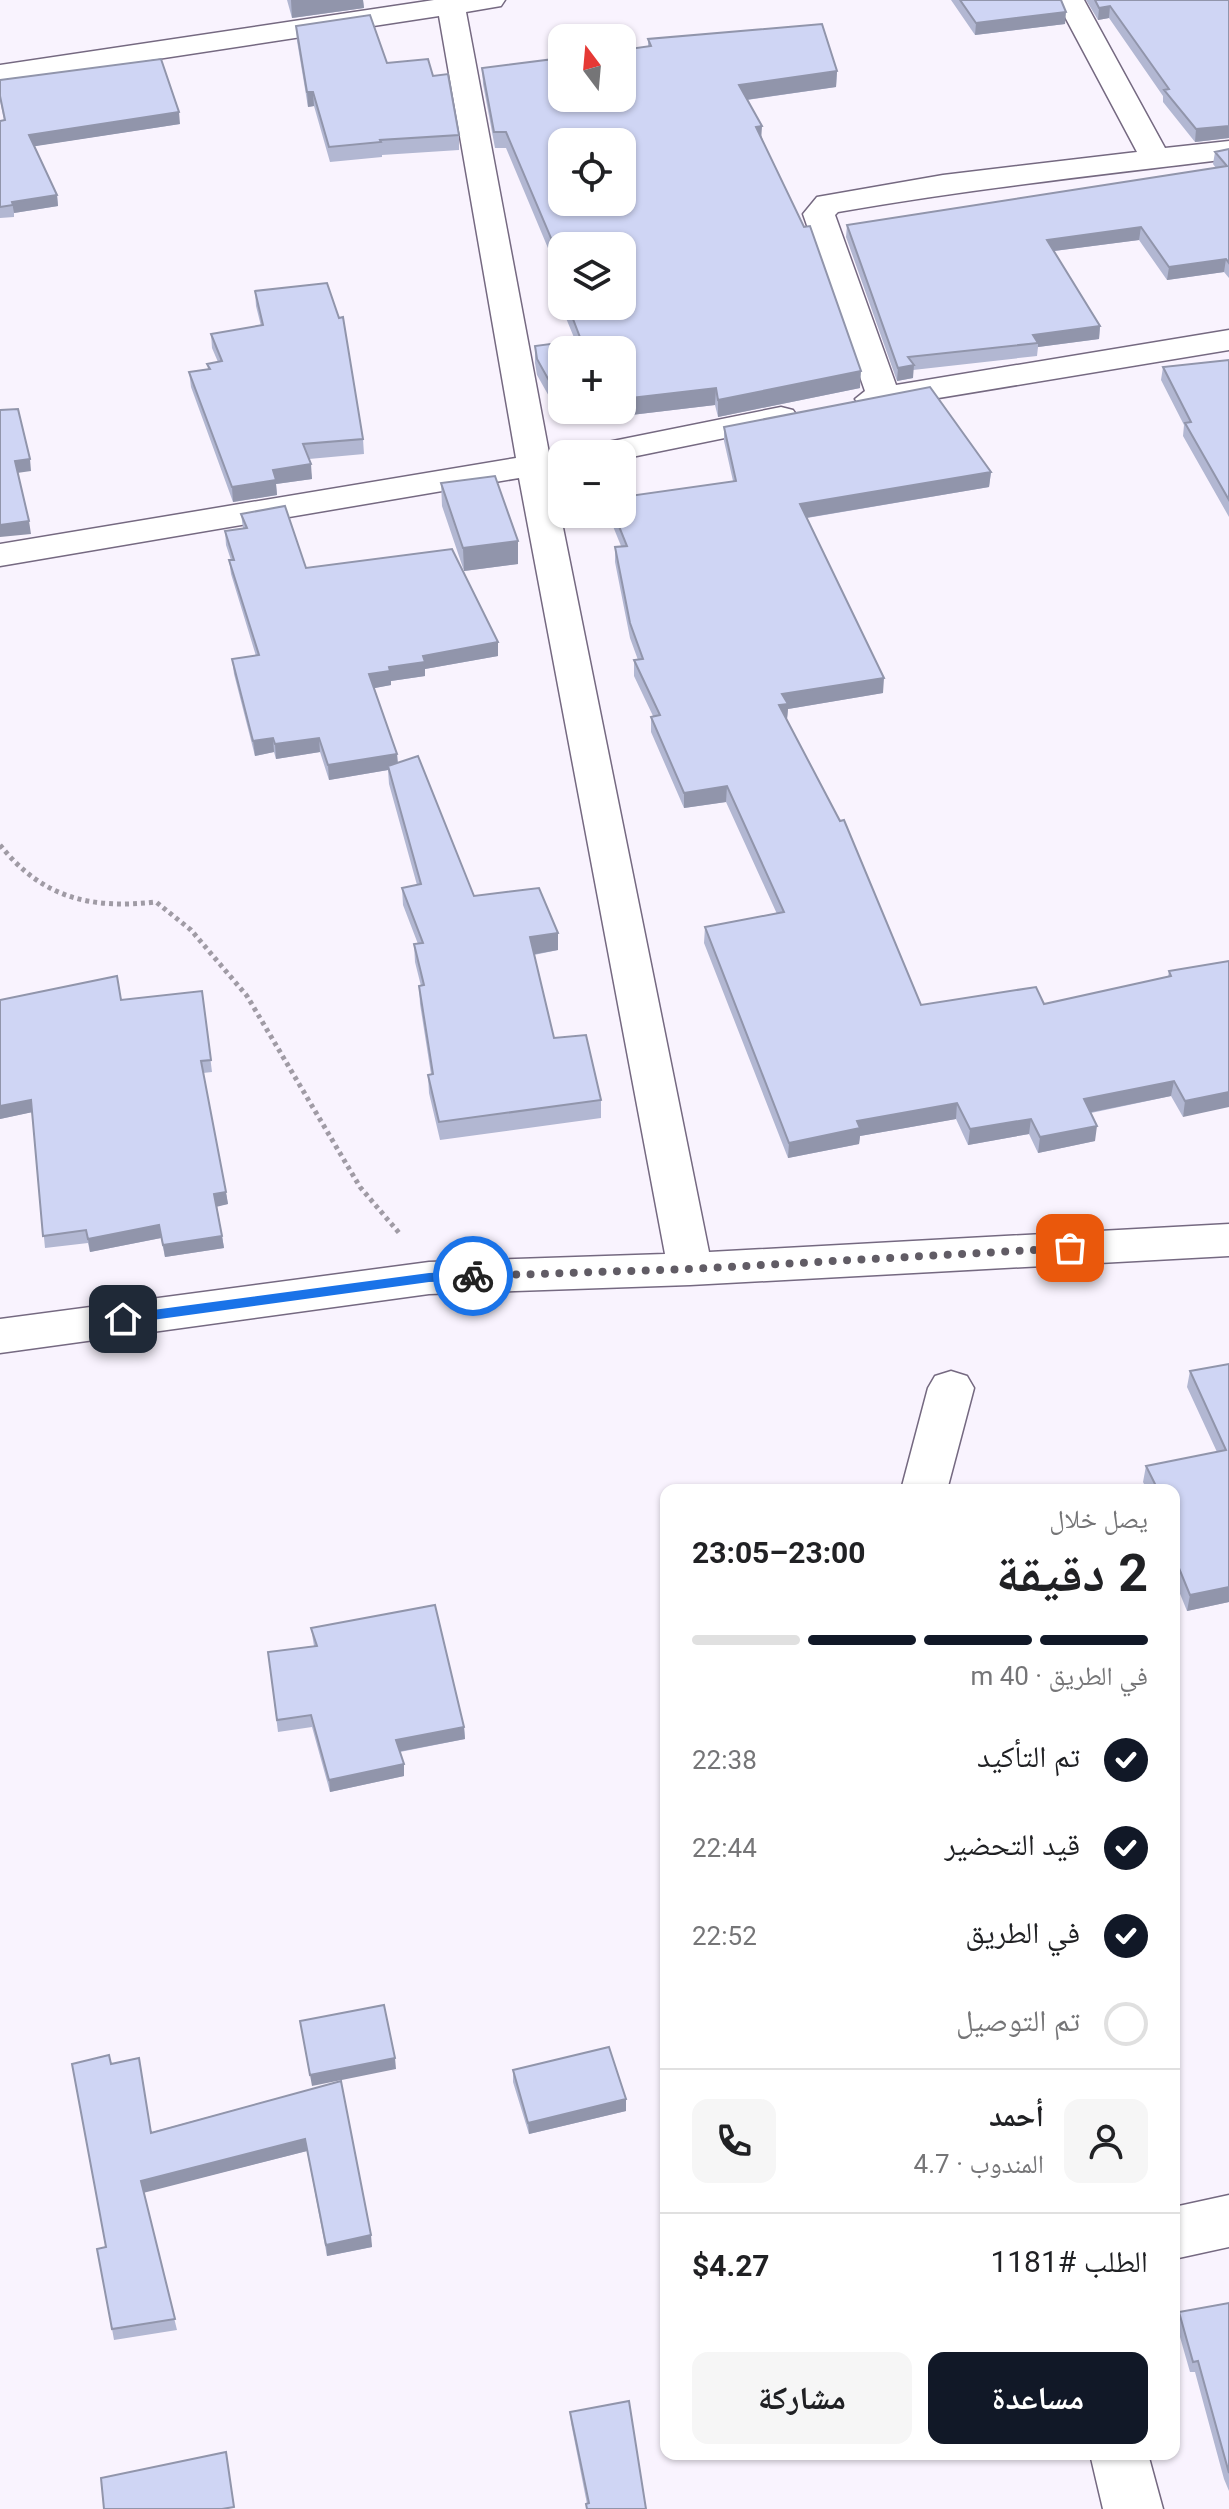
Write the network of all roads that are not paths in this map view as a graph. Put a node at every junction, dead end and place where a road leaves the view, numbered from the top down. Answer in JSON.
{"nodes":[{"id":1,"x":491,"y":0,"type":"edge"},
{"id":2,"x":1070,"y":0,"type":"edge"},
{"id":3,"x":451,"y":3,"type":"edge"},
{"id":4,"x":0,"y":74,"type":"edge"},
{"id":5,"x":1229,"y":150,"type":"edge"},
{"id":6,"x":1157,"y":161,"type":"junction"},
{"id":7,"x":1229,"y":340,"type":"edge"},
{"id":8,"x":883,"y":396,"type":"junction"},
{"id":9,"x":636,"y":446,"type":"edge"},
{"id":10,"x":548,"y":464,"type":"edge"},
{"id":11,"x":559,"y":528,"type":"edge"},
{"id":12,"x":0,"y":555,"type":"edge"},
{"id":13,"x":1229,"y":1240,"type":"edge"},
{"id":14,"x":690,"y":1269,"type":"junction"},
{"id":15,"x":0,"y":1336,"type":"edge"},
{"id":16,"x":951,"y":1388,"type":"dead end"},
{"id":17,"x":926,"y":1484,"type":"edge"},
{"id":18,"x":1229,"y":2221,"type":"edge"},
{"id":19,"x":1180,"y":2232,"type":"edge"},
{"id":20,"x":1121,"y":2460,"type":"edge"},
{"id":21,"x":1133,"y":2509,"type":"edge"}],
"edges":[{"from":1,"to":3,"type":"street"},
{"from":2,"to":6,"type":"street"},
{"from":3,"to":4,"type":"street"},
{"from":3,"to":10,"type":"street"},
{"from":5,"to":6,"type":"street"},
{"from":6,"to":8,"type":"street"},
{"from":7,"to":8,"type":"street"},
{"from":8,"to":9,"type":"street"},
{"from":10,"to":12,"type":"street"},
{"from":11,"to":14,"type":"street"},
{"from":13,"to":14,"type":"street"},
{"from":14,"to":15,"type":"street"},
{"from":16,"to":17,"type":"street"},
{"from":18,"to":19,"type":"street"},
{"from":20,"to":21,"type":"street"}]}
